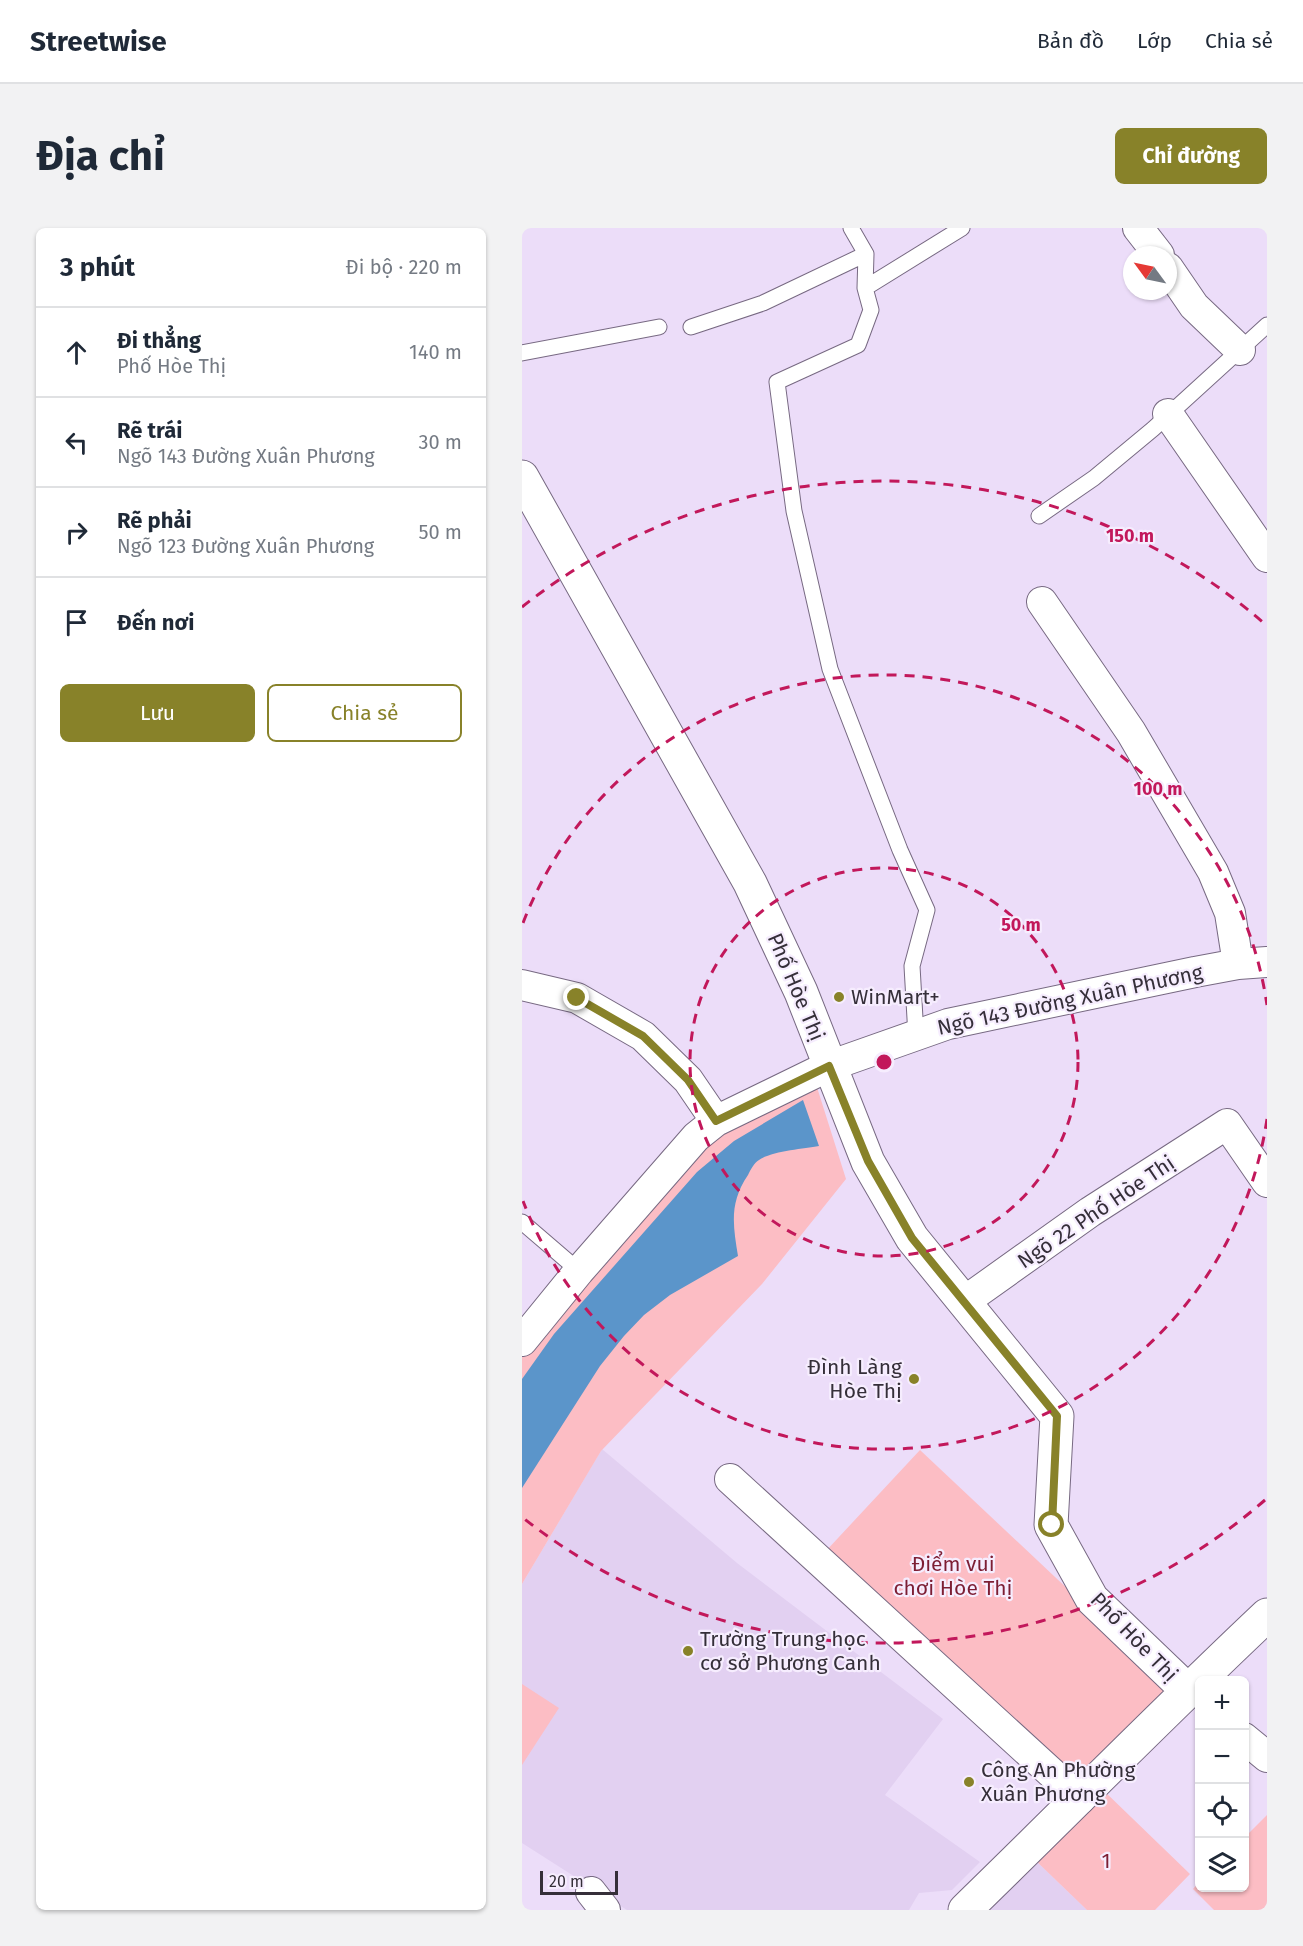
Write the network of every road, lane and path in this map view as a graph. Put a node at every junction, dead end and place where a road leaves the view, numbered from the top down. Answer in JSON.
{"nodes":[{"id":1,"x":851,"y":228,"type":"edge"},
{"id":2,"x":962,"y":228,"type":"edge"},
{"id":3,"x":1138,"y":228,"type":"edge"},
{"id":4,"x":1152,"y":246,"type":"edge"},
{"id":5,"x":866,"y":254,"type":"junction"},
{"id":6,"x":1177,"y":281,"type":"edge"},
{"id":7,"x":865,"y":288,"type":"junction"},
{"id":8,"x":1267,"y":326,"type":"edge"},
{"id":9,"x":659,"y":327,"type":"dead end"},
{"id":10,"x":691,"y":327,"type":"dead end"},
{"id":11,"x":1240,"y":350,"type":"junction"},
{"id":12,"x":522,"y":353,"type":"edge"},
{"id":13,"x":1168,"y":414,"type":"junction"},
{"id":14,"x":522,"y":477,"type":"edge"},
{"id":15,"x":1039,"y":516,"type":"dead end"},
{"id":16,"x":1267,"y":557,"type":"edge"},
{"id":17,"x":1042,"y":602,"type":"dead end"},
{"id":18,"x":1253,"y":963,"type":"edge"},
{"id":19,"x":522,"y":985,"type":"edge"},
{"id":20,"x":916,"y":1036,"type":"junction"},
{"id":21,"x":829,"y":1066,"type":"junction"},
{"id":22,"x":716,"y":1121,"type":"junction"},
{"id":23,"x":1267,"y":1182,"type":"edge"},
{"id":24,"x":522,"y":1222,"type":"edge"},
{"id":25,"x":579,"y":1271,"type":"junction"},
{"id":26,"x":965,"y":1301,"type":"junction"},
{"id":27,"x":522,"y":1341,"type":"edge"},
{"id":28,"x":730,"y":1479,"type":"dead end"},
{"id":29,"x":1267,"y":1615,"type":"edge"},
{"id":30,"x":1193,"y":1696,"type":"edge"},
{"id":31,"x":1249,"y":1741,"type":"edge"},
{"id":32,"x":1267,"y":1757,"type":"edge"},
{"id":33,"x":1080,"y":1799,"type":"junction"},
{"id":34,"x":965,"y":1910,"type":"edge"}],
"edges":[{"from":1,"to":5,"type":"lane"},
{"from":2,"to":7,"type":"lane"},
{"from":3,"to":4,"type":"street"},
{"from":5,"to":7,"type":"lane"},
{"from":5,"to":10,"type":"lane"},
{"from":6,"to":11,"type":"street"},
{"from":7,"to":20,"type":"lane"},
{"from":8,"to":11,"type":"lane"},
{"from":9,"to":12,"type":"lane"},
{"from":11,"to":13,"type":"lane"},
{"from":13,"to":15,"type":"lane"},
{"from":13,"to":16,"type":"street"},
{"from":14,"to":21,"type":"street","name":"Phố Hòe Thị"},
{"from":17,"to":18,"type":"street"},
{"from":18,"to":20,"type":"street","name":"Ngõ 143 Đường Xuân Phương"},
{"from":19,"to":22,"type":"street"},
{"from":20,"to":21,"type":"street","name":"Ngõ 143 Đường Xuân Phương"},
{"from":21,"to":22,"type":"street","name":"Ngõ 143 Đường Xuân Phương"},
{"from":21,"to":26,"type":"street","name":"Phố Hòe Thị"},
{"from":22,"to":25,"type":"street","name":"Ngõ 143 Đường Xuân Phương"},
{"from":23,"to":26,"type":"street","name":"Ngõ 22 Phố Hòe Thị"},
{"from":24,"to":25,"type":"lane"},
{"from":25,"to":27,"type":"street","name":"Ngõ 143 Đường Xuân Phương"},
{"from":26,"to":30,"type":"street","name":"Phố Hòe Thị"},
{"from":28,"to":33,"type":"street"},
{"from":29,"to":30,"type":"street"},
{"from":30,"to":33,"type":"street"},
{"from":31,"to":32,"type":"street"},
{"from":33,"to":34,"type":"street"}]}
